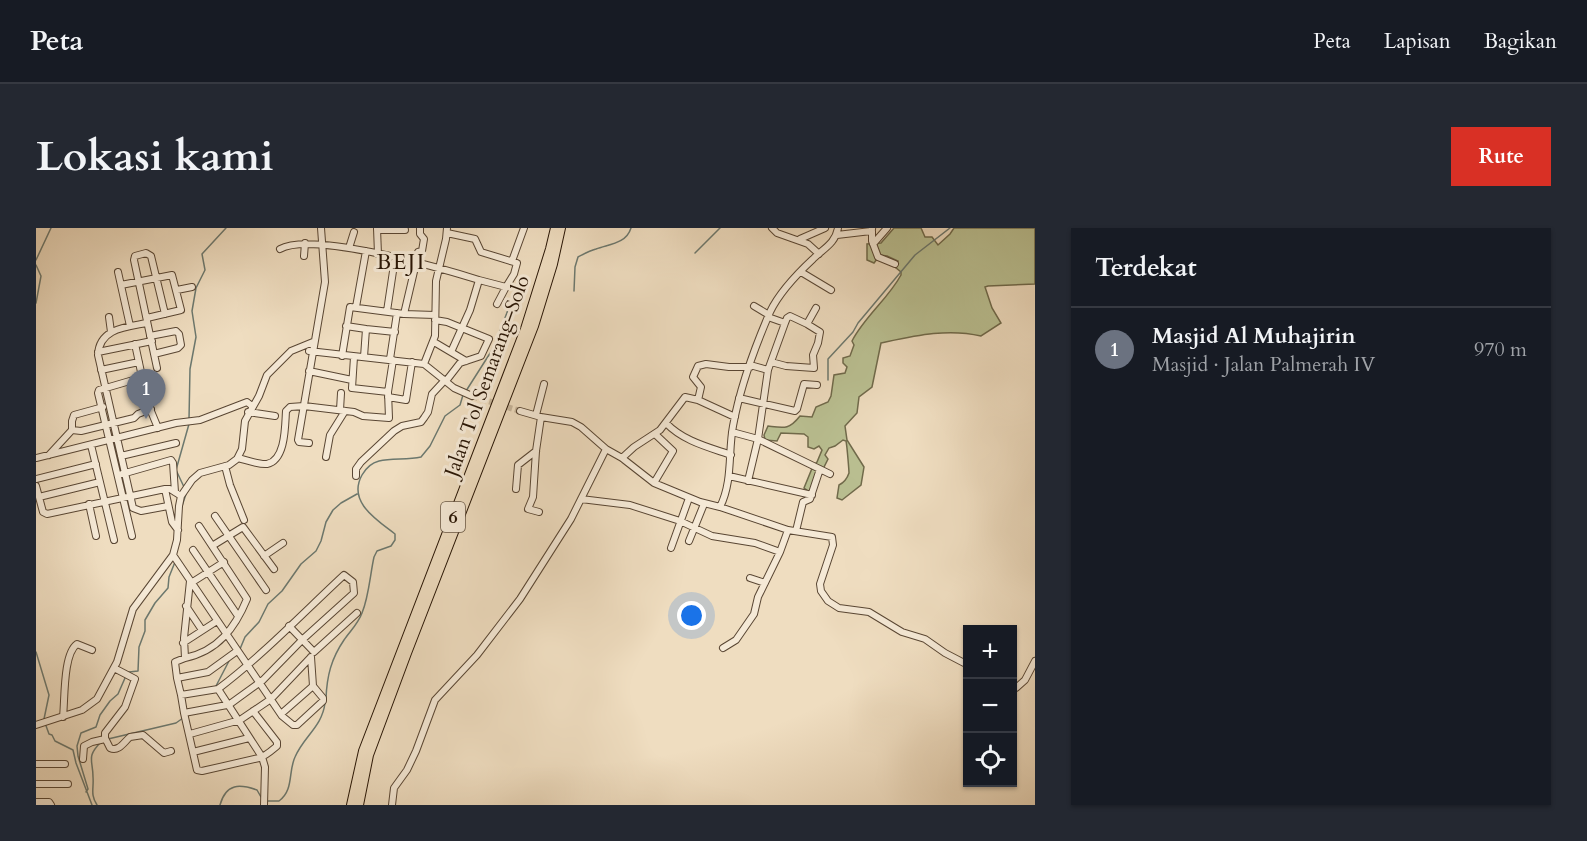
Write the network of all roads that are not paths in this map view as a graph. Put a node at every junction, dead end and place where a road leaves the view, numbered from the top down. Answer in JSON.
{"nodes":[{"id":1,"x":321,"y":228,"type":"edge"},
{"id":2,"x":420,"y":228,"type":"edge"},
{"id":3,"x":524,"y":228,"type":"edge"},
{"id":4,"x":555,"y":228,"type":"edge"},
{"id":5,"x":561,"y":228,"type":"edge"},
{"id":6,"x":772,"y":228,"type":"edge"},
{"id":7,"x":825,"y":228,"type":"edge"},
{"id":8,"x":887,"y":228,"type":"edge"},
{"id":9,"x":377,"y":229,"type":"edge"},
{"id":10,"x":872,"y":229,"type":"edge"},
{"id":11,"x":405,"y":230,"type":"dead end"},
{"id":12,"x":447,"y":231,"type":"edge"},
{"id":13,"x":354,"y":232,"type":"dead end"},
{"id":14,"x":838,"y":232,"type":"edge"},
{"id":15,"x":799,"y":239,"type":"junction"},
{"id":16,"x":305,"y":243,"type":"junction"},
{"id":17,"x":873,"y":244,"type":"junction"},
{"id":18,"x":322,"y":246,"type":"junction"},
{"id":19,"x":349,"y":248,"type":"junction"},
{"id":20,"x":280,"y":249,"type":"dead end"},
{"id":21,"x":366,"y":251,"type":"junction"},
{"id":22,"x":378,"y":254,"type":"junction"},
{"id":23,"x":819,"y":254,"type":"junction"},
{"id":24,"x":304,"y":256,"type":"dead end"},
{"id":25,"x":394,"y":258,"type":"junction"},
{"id":26,"x":512,"y":261,"type":"junction"},
{"id":27,"x":416,"y":263,"type":"junction"},
{"id":28,"x":895,"y":264,"type":"dead end"},
{"id":29,"x":439,"y":269,"type":"junction"},
{"id":30,"x":118,"y":272,"type":"dead end"},
{"id":31,"x":801,"y":272,"type":"junction"},
{"id":32,"x":156,"y":277,"type":"junction"},
{"id":33,"x":479,"y":279,"type":"junction"},
{"id":34,"x":138,"y":281,"type":"junction"},
{"id":35,"x":121,"y":285,"type":"junction"},
{"id":36,"x":192,"y":286,"type":"dead end"},
{"id":37,"x":506,"y":287,"type":"junction"},
{"id":38,"x":177,"y":290,"type":"junction"},
{"id":39,"x":831,"y":290,"type":"dead end"},
{"id":40,"x":497,"y":304,"type":"dead end"},
{"id":41,"x":754,"y":306,"type":"dead end"},
{"id":42,"x":356,"y":307,"type":"junction"},
{"id":43,"x":816,"y":308,"type":"dead end"},
{"id":44,"x":387,"y":311,"type":"junction"},
{"id":45,"x":401,"y":313,"type":"junction"},
{"id":46,"x":165,"y":314,"type":"junction"},
{"id":47,"x":769,"y":316,"type":"junction"},
{"id":48,"x":109,"y":317,"type":"dead end"},
{"id":49,"x":435,"y":318,"type":"junction"},
{"id":50,"x":147,"y":321,"type":"junction"},
{"id":51,"x":785,"y":323,"type":"junction"},
{"id":52,"x":807,"y":324,"type":"junction"},
{"id":53,"x":130,"y":326,"type":"junction"},
{"id":54,"x":346,"y":326,"type":"junction"},
{"id":55,"x":462,"y":328,"type":"junction"},
{"id":56,"x":366,"y":329,"type":"junction"},
{"id":57,"x":111,"y":332,"type":"junction"},
{"id":58,"x":394,"y":332,"type":"junction"},
{"id":59,"x":151,"y":338,"type":"junction"},
{"id":60,"x":313,"y":342,"type":"junction"},
{"id":61,"x":434,"y":342,"type":"junction"},
{"id":62,"x":135,"y":344,"type":"junction"},
{"id":63,"x":299,"y":349,"type":"junction"},
{"id":64,"x":451,"y":351,"type":"junction"},
{"id":65,"x":98,"y":352,"type":"junction"},
{"id":66,"x":312,"y":352,"type":"junction"},
{"id":67,"x":154,"y":354,"type":"junction"},
{"id":68,"x":342,"y":356,"type":"junction"},
{"id":69,"x":354,"y":357,"type":"junction"},
{"id":70,"x":364,"y":357,"type":"junction"},
{"id":71,"x":392,"y":360,"type":"junction"},
{"id":72,"x":466,"y":361,"type":"junction"},
{"id":73,"x":139,"y":362,"type":"junction"},
{"id":74,"x":412,"y":362,"type":"junction"},
{"id":75,"x":771,"y":362,"type":"junction"},
{"id":76,"x":424,"y":364,"type":"junction"},
{"id":77,"x":750,"y":366,"type":"junction"},
{"id":78,"x":157,"y":368,"type":"dead end"},
{"id":79,"x":100,"y":370,"type":"junction"},
{"id":80,"x":768,"y":370,"type":"junction"},
{"id":81,"x":309,"y":371,"type":"junction"},
{"id":82,"x":140,"y":379,"type":"junction"},
{"id":83,"x":352,"y":380,"type":"junction"},
{"id":84,"x":445,"y":380,"type":"junction"},
{"id":85,"x":544,"y":384,"type":"dead end"},
{"id":86,"x":817,"y":385,"type":"dead end"},
{"id":87,"x":142,"y":387,"type":"dead end"},
{"id":88,"x":104,"y":388,"type":"junction"},
{"id":89,"x":341,"y":393,"type":"dead end"},
{"id":90,"x":388,"y":394,"type":"junction"},
{"id":91,"x":472,"y":396,"type":"tunnel mouth"},
{"id":92,"x":739,"y":398,"type":"junction"},
{"id":93,"x":698,"y":400,"type":"junction"},
{"id":94,"x":764,"y":404,"type":"junction"},
{"id":95,"x":109,"y":406,"type":"junction"},
{"id":96,"x":304,"y":406,"type":"junction"},
{"id":97,"x":101,"y":408,"type":"junction"},
{"id":98,"x":250,"y":409,"type":"junction"},
{"id":99,"x":343,"y":410,"type":"junction"},
{"id":100,"x":520,"y":411,"type":"tunnel mouth"},
{"id":101,"x":275,"y":416,"type":"dead end"},
{"id":102,"x":538,"y":416,"type":"junction"},
{"id":103,"x":735,"y":417,"type":"junction"},
{"id":104,"x":389,"y":418,"type":"junction"},
{"id":105,"x":113,"y":423,"type":"junction"},
{"id":106,"x":666,"y":423,"type":"junction"},
{"id":107,"x":106,"y":425,"type":"junction"},
{"id":108,"x":402,"y":426,"type":"junction"},
{"id":109,"x":159,"y":428,"type":"junction"},
{"id":110,"x":72,"y":430,"type":"junction"},
{"id":111,"x":732,"y":432,"type":"junction"},
{"id":112,"x":655,"y":434,"type":"junction"},
{"id":113,"x":117,"y":439,"type":"junction"},
{"id":114,"x":758,"y":439,"type":"junction"},
{"id":115,"x":110,"y":441,"type":"junction"},
{"id":116,"x":176,"y":442,"type":"dead end"},
{"id":117,"x":309,"y":443,"type":"dead end"},
{"id":118,"x":91,"y":445,"type":"junction"},
{"id":119,"x":606,"y":449,"type":"junction"},
{"id":120,"x":536,"y":451,"type":"junction"},
{"id":121,"x":49,"y":455,"type":"junction"},
{"id":122,"x":731,"y":455,"type":"junction"},
{"id":123,"x":121,"y":456,"type":"junction"},
{"id":124,"x":326,"y":456,"type":"dead end"},
{"id":125,"x":36,"y":458,"type":"edge"},
{"id":126,"x":238,"y":458,"type":"junction"},
{"id":127,"x":622,"y":458,"type":"junction"},
{"id":128,"x":96,"y":464,"type":"junction"},
{"id":129,"x":225,"y":466,"type":"junction"},
{"id":130,"x":820,"y":469,"type":"junction"},
{"id":131,"x":122,"y":474,"type":"junction"},
{"id":132,"x":830,"y":474,"type":"dead end"},
{"id":133,"x":356,"y":476,"type":"dead end"},
{"id":134,"x":729,"y":476,"type":"junction"},
{"id":135,"x":36,"y":478,"type":"edge"},
{"id":136,"x":748,"y":481,"type":"junction"},
{"id":137,"x":100,"y":482,"type":"junction"},
{"id":138,"x":654,"y":483,"type":"junction"},
{"id":139,"x":36,"y":486,"type":"edge"},
{"id":140,"x":165,"y":489,"type":"junction"},
{"id":141,"x":516,"y":489,"type":"dead end"},
{"id":142,"x":184,"y":491,"type":"junction"},
{"id":143,"x":175,"y":492,"type":"junction"},
{"id":144,"x":812,"y":495,"type":"junction"},
{"id":145,"x":127,"y":496,"type":"junction"},
{"id":146,"x":39,"y":497,"type":"junction"},
{"id":147,"x":689,"y":498,"type":"junction"},
{"id":148,"x":581,"y":499,"type":"junction"},
{"id":149,"x":105,"y":501,"type":"junction"},
{"id":150,"x":89,"y":504,"type":"junction"},
{"id":151,"x":704,"y":504,"type":"junction"},
{"id":152,"x":168,"y":506,"type":"junction"},
{"id":153,"x":720,"y":507,"type":"junction"},
{"id":154,"x":539,"y":512,"type":"dead end"},
{"id":155,"x":215,"y":516,"type":"dead end"},
{"id":156,"x":244,"y":520,"type":"dead end"},
{"id":157,"x":680,"y":521,"type":"junction"},
{"id":158,"x":199,"y":526,"type":"dead end"},
{"id":159,"x":695,"y":527,"type":"junction"},
{"id":160,"x":178,"y":530,"type":"junction"},
{"id":161,"x":788,"y":530,"type":"junction"},
{"id":162,"x":796,"y":531,"type":"junction"},
{"id":163,"x":228,"y":535,"type":"junction"},
{"id":164,"x":96,"y":536,"type":"dead end"},
{"id":165,"x":132,"y":536,"type":"dead end"},
{"id":166,"x":114,"y":540,"type":"dead end"},
{"id":167,"x":689,"y":541,"type":"dead end"},
{"id":168,"x":283,"y":543,"type":"dead end"},
{"id":169,"x":212,"y":546,"type":"junction"},
{"id":170,"x":671,"y":548,"type":"dead end"},
{"id":171,"x":193,"y":550,"type":"dead end"},
{"id":172,"x":780,"y":552,"type":"junction"},
{"id":173,"x":173,"y":555,"type":"junction"},
{"id":174,"x":264,"y":556,"type":"junction"},
{"id":175,"x":224,"y":562,"type":"junction"},
{"id":176,"x":274,"y":569,"type":"dead end"},
{"id":177,"x":208,"y":573,"type":"junction"},
{"id":178,"x":750,"y":578,"type":"dead end"},
{"id":179,"x":191,"y":582,"type":"junction"},
{"id":180,"x":765,"y":584,"type":"junction"},
{"id":181,"x":266,"y":590,"type":"dead end"},
{"id":182,"x":186,"y":606,"type":"junction"},
{"id":183,"x":357,"y":613,"type":"dead end"},
{"id":184,"x":238,"y":616,"type":"junction"},
{"id":185,"x":218,"y":621,"type":"junction"},
{"id":186,"x":289,"y":626,"type":"junction"},
{"id":187,"x":202,"y":630,"type":"junction"},
{"id":188,"x":228,"y":635,"type":"junction"},
{"id":189,"x":302,"y":640,"type":"junction"},
{"id":190,"x":183,"y":643,"type":"junction"},
{"id":191,"x":723,"y":648,"type":"dead end"},
{"id":192,"x":92,"y":650,"type":"dead end"},
{"id":193,"x":237,"y":651,"type":"junction"},
{"id":194,"x":312,"y":655,"type":"junction"},
{"id":195,"x":185,"y":658,"type":"junction"},
{"id":196,"x":1035,"y":661,"type":"edge"},
{"id":197,"x":963,"y":662,"type":"edge"},
{"id":198,"x":248,"y":666,"type":"junction"},
{"id":199,"x":114,"y":668,"type":"junction"},
{"id":200,"x":177,"y":678,"type":"junction"},
{"id":201,"x":260,"y":683,"type":"junction"},
{"id":202,"x":312,"y":686,"type":"junction"},
{"id":203,"x":1017,"y":687,"type":"edge"},
{"id":204,"x":218,"y":689,"type":"junction"},
{"id":205,"x":181,"y":695,"type":"junction"},
{"id":206,"x":271,"y":699,"type":"junction"},
{"id":207,"x":227,"y":705,"type":"junction"},
{"id":208,"x":253,"y":711,"type":"junction"},
{"id":209,"x":184,"y":713,"type":"junction"},
{"id":210,"x":281,"y":714,"type":"junction"},
{"id":211,"x":63,"y":717,"type":"junction"},
{"id":212,"x":238,"y":721,"type":"junction"},
{"id":213,"x":36,"y":725,"type":"edge"},
{"id":214,"x":190,"y":734,"type":"junction"},
{"id":215,"x":249,"y":738,"type":"junction"},
{"id":216,"x":106,"y":740,"type":"junction"},
{"id":217,"x":171,"y":752,"type":"dead end"},
{"id":218,"x":193,"y":752,"type":"junction"},
{"id":219,"x":262,"y":757,"type":"junction"},
{"id":220,"x":84,"y":759,"type":"dead end"},
{"id":221,"x":36,"y":764,"type":"edge"},
{"id":222,"x":65,"y":764,"type":"dead end"},
{"id":223,"x":36,"y":784,"type":"edge"},
{"id":224,"x":68,"y":784,"type":"dead end"},
{"id":225,"x":265,"y":801,"type":"edge"},
{"id":226,"x":36,"y":802,"type":"edge"},
{"id":227,"x":51,"y":805,"type":"edge"},
{"id":228,"x":351,"y":805,"type":"edge"},
{"id":229,"x":359,"y":805,"type":"edge"},
{"id":230,"x":392,"y":805,"type":"edge"}],
"edges":[{"from":1,"to":18,"type":"street"},
{"from":2,"to":27,"type":"street"},
{"from":3,"to":26,"type":"street"},
{"from":4,"to":228,"type":"highway","name":"Jalan Tol Semarang–Solo","number":"6"},
{"from":5,"to":229,"type":"highway","name":"Jalan Tol Semarang–Solo","number":"6"},
{"from":6,"to":15,"type":"street"},
{"from":7,"to":15,"type":"street"},
{"from":8,"to":17,"type":"street"},
{"from":9,"to":11,"type":"street"},
{"from":9,"to":22,"type":"street"},
{"from":10,"to":14,"type":"street"},
{"from":10,"to":17,"type":"street"},
{"from":12,"to":26,"type":"street"},
{"from":12,"to":29,"type":"street"},
{"from":13,"to":19,"type":"street"},
{"from":14,"to":23,"type":"street"},
{"from":15,"to":23,"type":"street"},
{"from":16,"to":18,"type":"street"},
{"from":16,"to":20,"type":"street"},
{"from":16,"to":24,"type":"street"},
{"from":17,"to":28,"type":"street"},
{"from":18,"to":19,"type":"street"},
{"from":18,"to":60,"type":"street"},
{"from":19,"to":21,"type":"street"},
{"from":21,"to":22,"type":"street"},
{"from":21,"to":42,"type":"street"},
{"from":22,"to":25,"type":"street"},
{"from":23,"to":31,"type":"street"},
{"from":25,"to":27,"type":"street"},
{"from":25,"to":44,"type":"street"},
{"from":26,"to":37,"type":"street"},
{"from":27,"to":29,"type":"street"},
{"from":27,"to":45,"type":"street"},
{"from":29,"to":33,"type":"street"},
{"from":29,"to":49,"type":"street"},
{"from":30,"to":35,"type":"street"},
{"from":31,"to":39,"type":"street"},
{"from":31,"to":47,"type":"street"},
{"from":32,"to":34,"type":"street"},
{"from":32,"to":34,"type":"street"},
{"from":32,"to":38,"type":"street"},
{"from":32,"to":46,"type":"street"},
{"from":33,"to":37,"type":"street"},
{"from":33,"to":55,"type":"street"},
{"from":34,"to":35,"type":"street"},
{"from":34,"to":50,"type":"street"},
{"from":35,"to":53,"type":"street"},
{"from":36,"to":38,"type":"street"},
{"from":37,"to":40,"type":"street"},
{"from":38,"to":46,"type":"street"},
{"from":41,"to":47,"type":"street"},
{"from":42,"to":44,"type":"street"},
{"from":42,"to":54,"type":"street"},
{"from":43,"to":52,"type":"street"},
{"from":44,"to":45,"type":"street"},
{"from":45,"to":49,"type":"street"},
{"from":45,"to":58,"type":"street"},
{"from":46,"to":50,"type":"street"},
{"from":47,"to":51,"type":"street"},
{"from":47,"to":77,"type":"street"},
{"from":48,"to":57,"type":"street"},
{"from":49,"to":55,"type":"street"},
{"from":49,"to":61,"type":"street"},
{"from":50,"to":53,"type":"street"},
{"from":50,"to":59,"type":"street"},
{"from":51,"to":52,"type":"street"},
{"from":51,"to":75,"type":"street"},
{"from":52,"to":75,"type":"street"},
{"from":53,"to":57,"type":"street"},
{"from":54,"to":56,"type":"street"},
{"from":54,"to":68,"type":"street"},
{"from":55,"to":64,"type":"street"},
{"from":55,"to":72,"type":"street"},
{"from":56,"to":58,"type":"street"},
{"from":56,"to":70,"type":"street"},
{"from":57,"to":65,"type":"street"},
{"from":58,"to":71,"type":"street"},
{"from":59,"to":62,"type":"street"},
{"from":59,"to":67,"type":"street"},
{"from":59,"to":67,"type":"street"},
{"from":60,"to":63,"type":"street"},
{"from":60,"to":66,"type":"street"},
{"from":61,"to":64,"type":"street"},
{"from":61,"to":76,"type":"street"},
{"from":62,"to":65,"type":"street"},
{"from":62,"to":73,"type":"street"},
{"from":63,"to":66,"type":"street"},
{"from":63,"to":98,"type":"street"},
{"from":64,"to":72,"type":"street"},
{"from":65,"to":79,"type":"street"},
{"from":66,"to":68,"type":"street"},
{"from":66,"to":81,"type":"street"},
{"from":67,"to":78,"type":"street"},
{"from":68,"to":69,"type":"street"},
{"from":69,"to":70,"type":"street"},
{"from":69,"to":83,"type":"street"},
{"from":70,"to":71,"type":"street"},
{"from":71,"to":74,"type":"street"},
{"from":71,"to":90,"type":"street"},
{"from":72,"to":84,"type":"street"},
{"from":73,"to":79,"type":"street"},
{"from":73,"to":82,"type":"street"},
{"from":74,"to":76,"type":"street"},
{"from":74,"to":90,"type":"street"},
{"from":75,"to":80,"type":"street"},
{"from":76,"to":84,"type":"street"},
{"from":77,"to":80,"type":"street"},
{"from":77,"to":92,"type":"street"},
{"from":77,"to":93,"type":"street"},
{"from":79,"to":88,"type":"street"},
{"from":80,"to":94,"type":"street"},
{"from":81,"to":83,"type":"street"},
{"from":81,"to":96,"type":"street"},
{"from":82,"to":87,"type":"street"},
{"from":82,"to":88,"type":"street"},
{"from":83,"to":90,"type":"street"},
{"from":84,"to":91,"type":"street"},
{"from":84,"to":108,"type":"street"},
{"from":85,"to":102,"type":"street"},
{"from":86,"to":94,"type":"street"},
{"from":88,"to":95,"type":"street"},
{"from":88,"to":97,"type":"street"},
{"from":89,"to":99,"type":"street"},
{"from":90,"to":104,"type":"street"},
{"from":92,"to":94,"type":"street"},
{"from":92,"to":103,"type":"street"},
{"from":93,"to":103,"type":"street"},
{"from":93,"to":106,"type":"street"},
{"from":94,"to":114,"type":"street"},
{"from":95,"to":97,"type":"street"},
{"from":95,"to":105,"type":"street"},
{"from":96,"to":99,"type":"street"},
{"from":96,"to":117,"type":"street"},
{"from":96,"to":126,"type":"street"},
{"from":97,"to":107,"type":"street"},
{"from":97,"to":110,"type":"street"},
{"from":98,"to":101,"type":"street"},
{"from":98,"to":109,"type":"street"},
{"from":98,"to":126,"type":"street"},
{"from":99,"to":104,"type":"street"},
{"from":99,"to":124,"type":"street"},
{"from":100,"to":102,"type":"street"},
{"from":102,"to":119,"type":"street"},
{"from":102,"to":120,"type":"street"},
{"from":103,"to":111,"type":"street"},
{"from":104,"to":108,"type":"street"},
{"from":105,"to":107,"type":"street"},
{"from":105,"to":109,"type":"street"},
{"from":105,"to":113,"type":"street"},
{"from":106,"to":112,"type":"street"},
{"from":106,"to":122,"type":"street"},
{"from":107,"to":110,"type":"street"},
{"from":107,"to":115,"type":"street"},
{"from":108,"to":133,"type":"street"},
{"from":109,"to":113,"type":"street"},
{"from":110,"to":121,"type":"street"},
{"from":111,"to":114,"type":"street"},
{"from":111,"to":122,"type":"street"},
{"from":112,"to":127,"type":"street"},
{"from":112,"to":138,"type":"street"},
{"from":113,"to":115,"type":"street"},
{"from":113,"to":123,"type":"street"},
{"from":114,"to":130,"type":"street"},
{"from":114,"to":136,"type":"street"},
{"from":115,"to":118,"type":"street"},
{"from":115,"to":131,"type":"street"},
{"from":116,"to":123,"type":"street"},
{"from":118,"to":121,"type":"street"},
{"from":118,"to":128,"type":"street"},
{"from":119,"to":127,"type":"street"},
{"from":119,"to":148,"type":"street"},
{"from":120,"to":141,"type":"street"},
{"from":120,"to":154,"type":"street"},
{"from":121,"to":125,"type":"street"},
{"from":122,"to":134,"type":"street"},
{"from":123,"to":131,"type":"street"},
{"from":126,"to":129,"type":"street"},
{"from":127,"to":138,"type":"street"},
{"from":128,"to":135,"type":"street"},
{"from":128,"to":137,"type":"street"},
{"from":129,"to":142,"type":"street"},
{"from":129,"to":156,"type":"street"},
{"from":130,"to":132,"type":"street"},
{"from":130,"to":144,"type":"street"},
{"from":131,"to":143,"type":"street"},
{"from":131,"to":145,"type":"street"},
{"from":134,"to":136,"type":"street"},
{"from":134,"to":153,"type":"street"},
{"from":136,"to":144,"type":"street"},
{"from":137,"to":146,"type":"street"},
{"from":137,"to":149,"type":"street"},
{"from":138,"to":147,"type":"street"},
{"from":139,"to":146,"type":"street"},
{"from":140,"to":143,"type":"street"},
{"from":140,"to":145,"type":"street"},
{"from":140,"to":152,"type":"street"},
{"from":142,"to":143,"type":"street"},
{"from":142,"to":160,"type":"street"},
{"from":144,"to":162,"type":"street"},
{"from":145,"to":149,"type":"street"},
{"from":145,"to":152,"type":"street"},
{"from":145,"to":165,"type":"street"},
{"from":146,"to":150,"type":"street"},
{"from":147,"to":151,"type":"street"},
{"from":147,"to":157,"type":"street"},
{"from":148,"to":157,"type":"street"},
{"from":148,"to":230,"type":"street"},
{"from":149,"to":150,"type":"street"},
{"from":149,"to":166,"type":"street"},
{"from":150,"to":164,"type":"street"},
{"from":151,"to":153,"type":"street"},
{"from":151,"to":159,"type":"street"},
{"from":152,"to":160,"type":"street"},
{"from":153,"to":161,"type":"street"},
{"from":155,"to":163,"type":"street"},
{"from":157,"to":159,"type":"street"},
{"from":157,"to":170,"type":"street"},
{"from":158,"to":169,"type":"street"},
{"from":159,"to":167,"type":"street"},
{"from":159,"to":172,"type":"street"},
{"from":160,"to":173,"type":"street"},
{"from":161,"to":162,"type":"street"},
{"from":161,"to":172,"type":"street"},
{"from":162,"to":197,"type":"street"},
{"from":163,"to":169,"type":"street"},
{"from":163,"to":174,"type":"street"},
{"from":163,"to":181,"type":"street"},
{"from":168,"to":174,"type":"street"},
{"from":169,"to":175,"type":"street"},
{"from":171,"to":177,"type":"street"},
{"from":172,"to":180,"type":"street"},
{"from":173,"to":179,"type":"street"},
{"from":173,"to":199,"type":"street"},
{"from":174,"to":176,"type":"street"},
{"from":175,"to":177,"type":"street"},
{"from":175,"to":184,"type":"street"},
{"from":177,"to":179,"type":"street"},
{"from":177,"to":184,"type":"street"},
{"from":178,"to":180,"type":"street"},
{"from":179,"to":182,"type":"street"},
{"from":179,"to":185,"type":"street"},
{"from":180,"to":191,"type":"street"},
{"from":182,"to":187,"type":"street"},
{"from":182,"to":190,"type":"street"},
{"from":183,"to":194,"type":"street"},
{"from":184,"to":188,"type":"street"},
{"from":185,"to":187,"type":"street"},
{"from":185,"to":188,"type":"street"},
{"from":186,"to":189,"type":"street"},
{"from":186,"to":189,"type":"street"},
{"from":186,"to":198,"type":"street"},
{"from":187,"to":190,"type":"street"},
{"from":188,"to":193,"type":"street"},
{"from":188,"to":195,"type":"street"},
{"from":189,"to":194,"type":"street"},
{"from":189,"to":201,"type":"street"},
{"from":190,"to":195,"type":"street"},
{"from":192,"to":211,"type":"street"},
{"from":193,"to":198,"type":"street"},
{"from":193,"to":200,"type":"street"},
{"from":194,"to":202,"type":"street"},
{"from":194,"to":206,"type":"street"},
{"from":195,"to":200,"type":"street"},
{"from":196,"to":203,"type":"street"},
{"from":198,"to":201,"type":"street"},
{"from":198,"to":204,"type":"street"},
{"from":199,"to":211,"type":"street"},
{"from":199,"to":216,"type":"street"},
{"from":200,"to":205,"type":"street"},
{"from":201,"to":206,"type":"street"},
{"from":201,"to":207,"type":"street"},
{"from":202,"to":210,"type":"street"},
{"from":202,"to":210,"type":"street"},
{"from":204,"to":205,"type":"street"},
{"from":204,"to":207,"type":"street"},
{"from":205,"to":209,"type":"street"},
{"from":206,"to":208,"type":"street"},
{"from":206,"to":210,"type":"street"},
{"from":207,"to":209,"type":"street"},
{"from":207,"to":212,"type":"street"},
{"from":208,"to":212,"type":"street"},
{"from":208,"to":219,"type":"street"},
{"from":209,"to":214,"type":"street"},
{"from":211,"to":213,"type":"street"},
{"from":212,"to":214,"type":"street"},
{"from":212,"to":215,"type":"street"},
{"from":214,"to":218,"type":"street"},
{"from":215,"to":218,"type":"street"},
{"from":215,"to":219,"type":"street"},
{"from":216,"to":217,"type":"street"},
{"from":216,"to":220,"type":"street"},
{"from":218,"to":219,"type":"street"},
{"from":219,"to":225,"type":"street"},
{"from":221,"to":222,"type":"street"},
{"from":223,"to":224,"type":"street"},
{"from":226,"to":227,"type":"street"}]}
